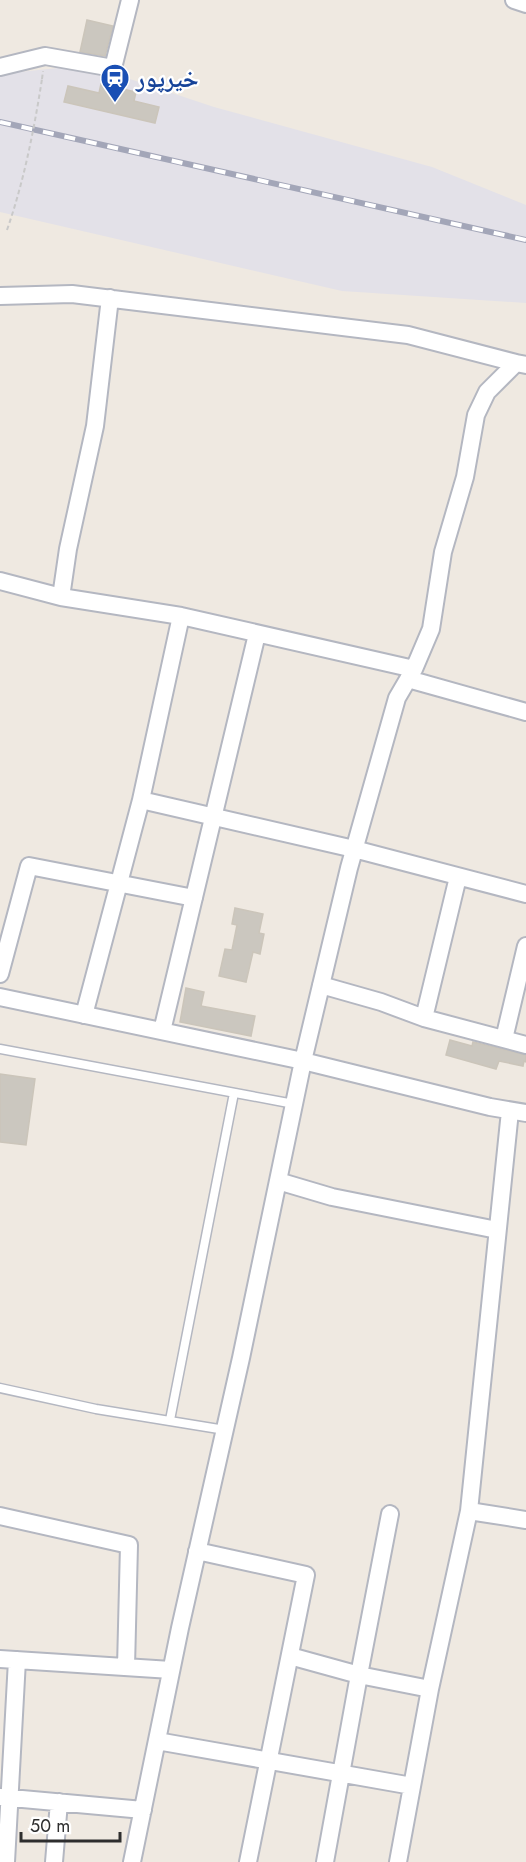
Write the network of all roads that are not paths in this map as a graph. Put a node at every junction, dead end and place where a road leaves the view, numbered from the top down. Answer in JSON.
{"nodes":[{"id":1,"x":130,"y":0,"type":"edge"},
{"id":2,"x":514,"y":0,"type":"edge"},
{"id":3,"x":526,"y":4,"type":"edge"},
{"id":4,"x":0,"y":67,"type":"edge"},
{"id":5,"x":0,"y":296,"type":"edge"},
{"id":6,"x":110,"y":298,"type":"junction"},
{"id":7,"x":521,"y":364,"type":"edge"},
{"id":8,"x":0,"y":581,"type":"edge"},
{"id":9,"x":61,"y":597,"type":"junction"},
{"id":10,"x":181,"y":616,"type":"junction"},
{"id":11,"x":257,"y":634,"type":"junction"},
{"id":12,"x":411,"y":674,"type":"junction"},
{"id":13,"x":526,"y":712,"type":"edge"},
{"id":14,"x":141,"y":800,"type":"junction"},
{"id":15,"x":213,"y":816,"type":"junction"},
{"id":16,"x":354,"y":849,"type":"junction"},
{"id":17,"x":458,"y":876,"type":"junction"},
{"id":18,"x":119,"y":883,"type":"junction"},
{"id":19,"x":526,"y":894,"type":"edge"},
{"id":20,"x":194,"y":898,"type":"junction"},
{"id":21,"x":526,"y":946,"type":"edge"},
{"id":22,"x":0,"y":975,"type":"edge"},
{"id":23,"x":321,"y":985,"type":"junction"},
{"id":24,"x":0,"y":997,"type":"edge"},
{"id":25,"x":84,"y":1015,"type":"junction"},
{"id":26,"x":424,"y":1018,"type":"junction"},
{"id":27,"x":162,"y":1031,"type":"junction"},
{"id":28,"x":504,"y":1039,"type":"junction"},
{"id":29,"x":526,"y":1045,"type":"edge"},
{"id":30,"x":0,"y":1049,"type":"edge"},
{"id":31,"x":303,"y":1061,"type":"junction"},
{"id":32,"x":234,"y":1093,"type":"junction"},
{"id":33,"x":294,"y":1104,"type":"junction"},
{"id":34,"x":518,"y":1112,"type":"edge"},
{"id":35,"x":278,"y":1181,"type":"junction"},
{"id":36,"x":497,"y":1230,"type":"junction"},
{"id":37,"x":0,"y":1389,"type":"edge"},
{"id":38,"x":170,"y":1420,"type":"junction"},
{"id":39,"x":225,"y":1430,"type":"junction"},
{"id":40,"x":469,"y":1511,"type":"junction"},
{"id":41,"x":390,"y":1514,"type":"dead end"},
{"id":42,"x":0,"y":1516,"type":"edge"},
{"id":43,"x":526,"y":1520,"type":"edge"},
{"id":44,"x":197,"y":1551,"type":"junction"},
{"id":45,"x":290,"y":1656,"type":"junction"},
{"id":46,"x":0,"y":1659,"type":"edge"},
{"id":47,"x":17,"y":1660,"type":"junction"},
{"id":48,"x":126,"y":1667,"type":"junction"},
{"id":49,"x":171,"y":1670,"type":"junction"},
{"id":50,"x":359,"y":1675,"type":"junction"},
{"id":51,"x":430,"y":1689,"type":"junction"},
{"id":52,"x":157,"y":1741,"type":"junction"},
{"id":53,"x":268,"y":1761,"type":"junction"},
{"id":54,"x":341,"y":1773,"type":"junction"},
{"id":55,"x":412,"y":1786,"type":"junction"},
{"id":56,"x":5,"y":1797,"type":"edge"},
{"id":57,"x":59,"y":1802,"type":"junction"},
{"id":58,"x":143,"y":1810,"type":"junction"},
{"id":59,"x":6,"y":1862,"type":"edge"},
{"id":60,"x":54,"y":1862,"type":"edge"},
{"id":61,"x":132,"y":1862,"type":"edge"},
{"id":62,"x":248,"y":1862,"type":"edge"},
{"id":63,"x":325,"y":1862,"type":"edge"},
{"id":64,"x":398,"y":1862,"type":"edge"}],
"edges":[{"from":1,"to":4,"type":"street"},
{"from":2,"to":3,"type":"street"},
{"from":5,"to":6,"type":"street"},
{"from":6,"to":7,"type":"street"},
{"from":6,"to":9,"type":"street"},
{"from":7,"to":12,"type":"street"},
{"from":8,"to":9,"type":"street"},
{"from":9,"to":10,"type":"street"},
{"from":10,"to":11,"type":"street"},
{"from":10,"to":14,"type":"street"},
{"from":11,"to":12,"type":"street"},
{"from":11,"to":15,"type":"street"},
{"from":12,"to":13,"type":"street"},
{"from":12,"to":16,"type":"street"},
{"from":14,"to":15,"type":"street"},
{"from":14,"to":18,"type":"street"},
{"from":15,"to":16,"type":"street"},
{"from":15,"to":20,"type":"street"},
{"from":16,"to":17,"type":"street"},
{"from":16,"to":23,"type":"street"},
{"from":17,"to":19,"type":"street"},
{"from":17,"to":26,"type":"street"},
{"from":18,"to":20,"type":"street"},
{"from":18,"to":22,"type":"street"},
{"from":18,"to":25,"type":"street"},
{"from":20,"to":27,"type":"street"},
{"from":21,"to":28,"type":"street"},
{"from":23,"to":26,"type":"street"},
{"from":23,"to":31,"type":"street"},
{"from":24,"to":25,"type":"street"},
{"from":25,"to":27,"type":"street"},
{"from":26,"to":28,"type":"street"},
{"from":27,"to":31,"type":"street"},
{"from":28,"to":29,"type":"street"},
{"from":30,"to":32,"type":"lane"},
{"from":31,"to":33,"type":"street"},
{"from":31,"to":34,"type":"street"},
{"from":32,"to":33,"type":"lane"},
{"from":32,"to":38,"type":"lane"},
{"from":33,"to":35,"type":"street"},
{"from":34,"to":36,"type":"street"},
{"from":35,"to":36,"type":"street"},
{"from":35,"to":39,"type":"street"},
{"from":36,"to":40,"type":"street"},
{"from":37,"to":38,"type":"lane"},
{"from":38,"to":39,"type":"lane"},
{"from":39,"to":44,"type":"street"},
{"from":40,"to":43,"type":"street"},
{"from":40,"to":51,"type":"street"},
{"from":41,"to":50,"type":"street"},
{"from":42,"to":48,"type":"street"},
{"from":44,"to":45,"type":"street"},
{"from":44,"to":49,"type":"street"},
{"from":45,"to":50,"type":"street"},
{"from":45,"to":53,"type":"street"},
{"from":46,"to":47,"type":"street"},
{"from":47,"to":48,"type":"street"},
{"from":47,"to":56,"type":"street"},
{"from":48,"to":49,"type":"street"},
{"from":49,"to":52,"type":"street"},
{"from":50,"to":51,"type":"street"},
{"from":50,"to":54,"type":"street"},
{"from":51,"to":55,"type":"street"},
{"from":52,"to":53,"type":"street"},
{"from":52,"to":58,"type":"street"},
{"from":53,"to":54,"type":"street"},
{"from":53,"to":62,"type":"street"},
{"from":54,"to":55,"type":"street"},
{"from":54,"to":63,"type":"street"},
{"from":55,"to":64,"type":"street"},
{"from":56,"to":57,"type":"street"},
{"from":56,"to":59,"type":"street"},
{"from":57,"to":58,"type":"street"},
{"from":57,"to":60,"type":"street"},
{"from":58,"to":61,"type":"street"}]}
